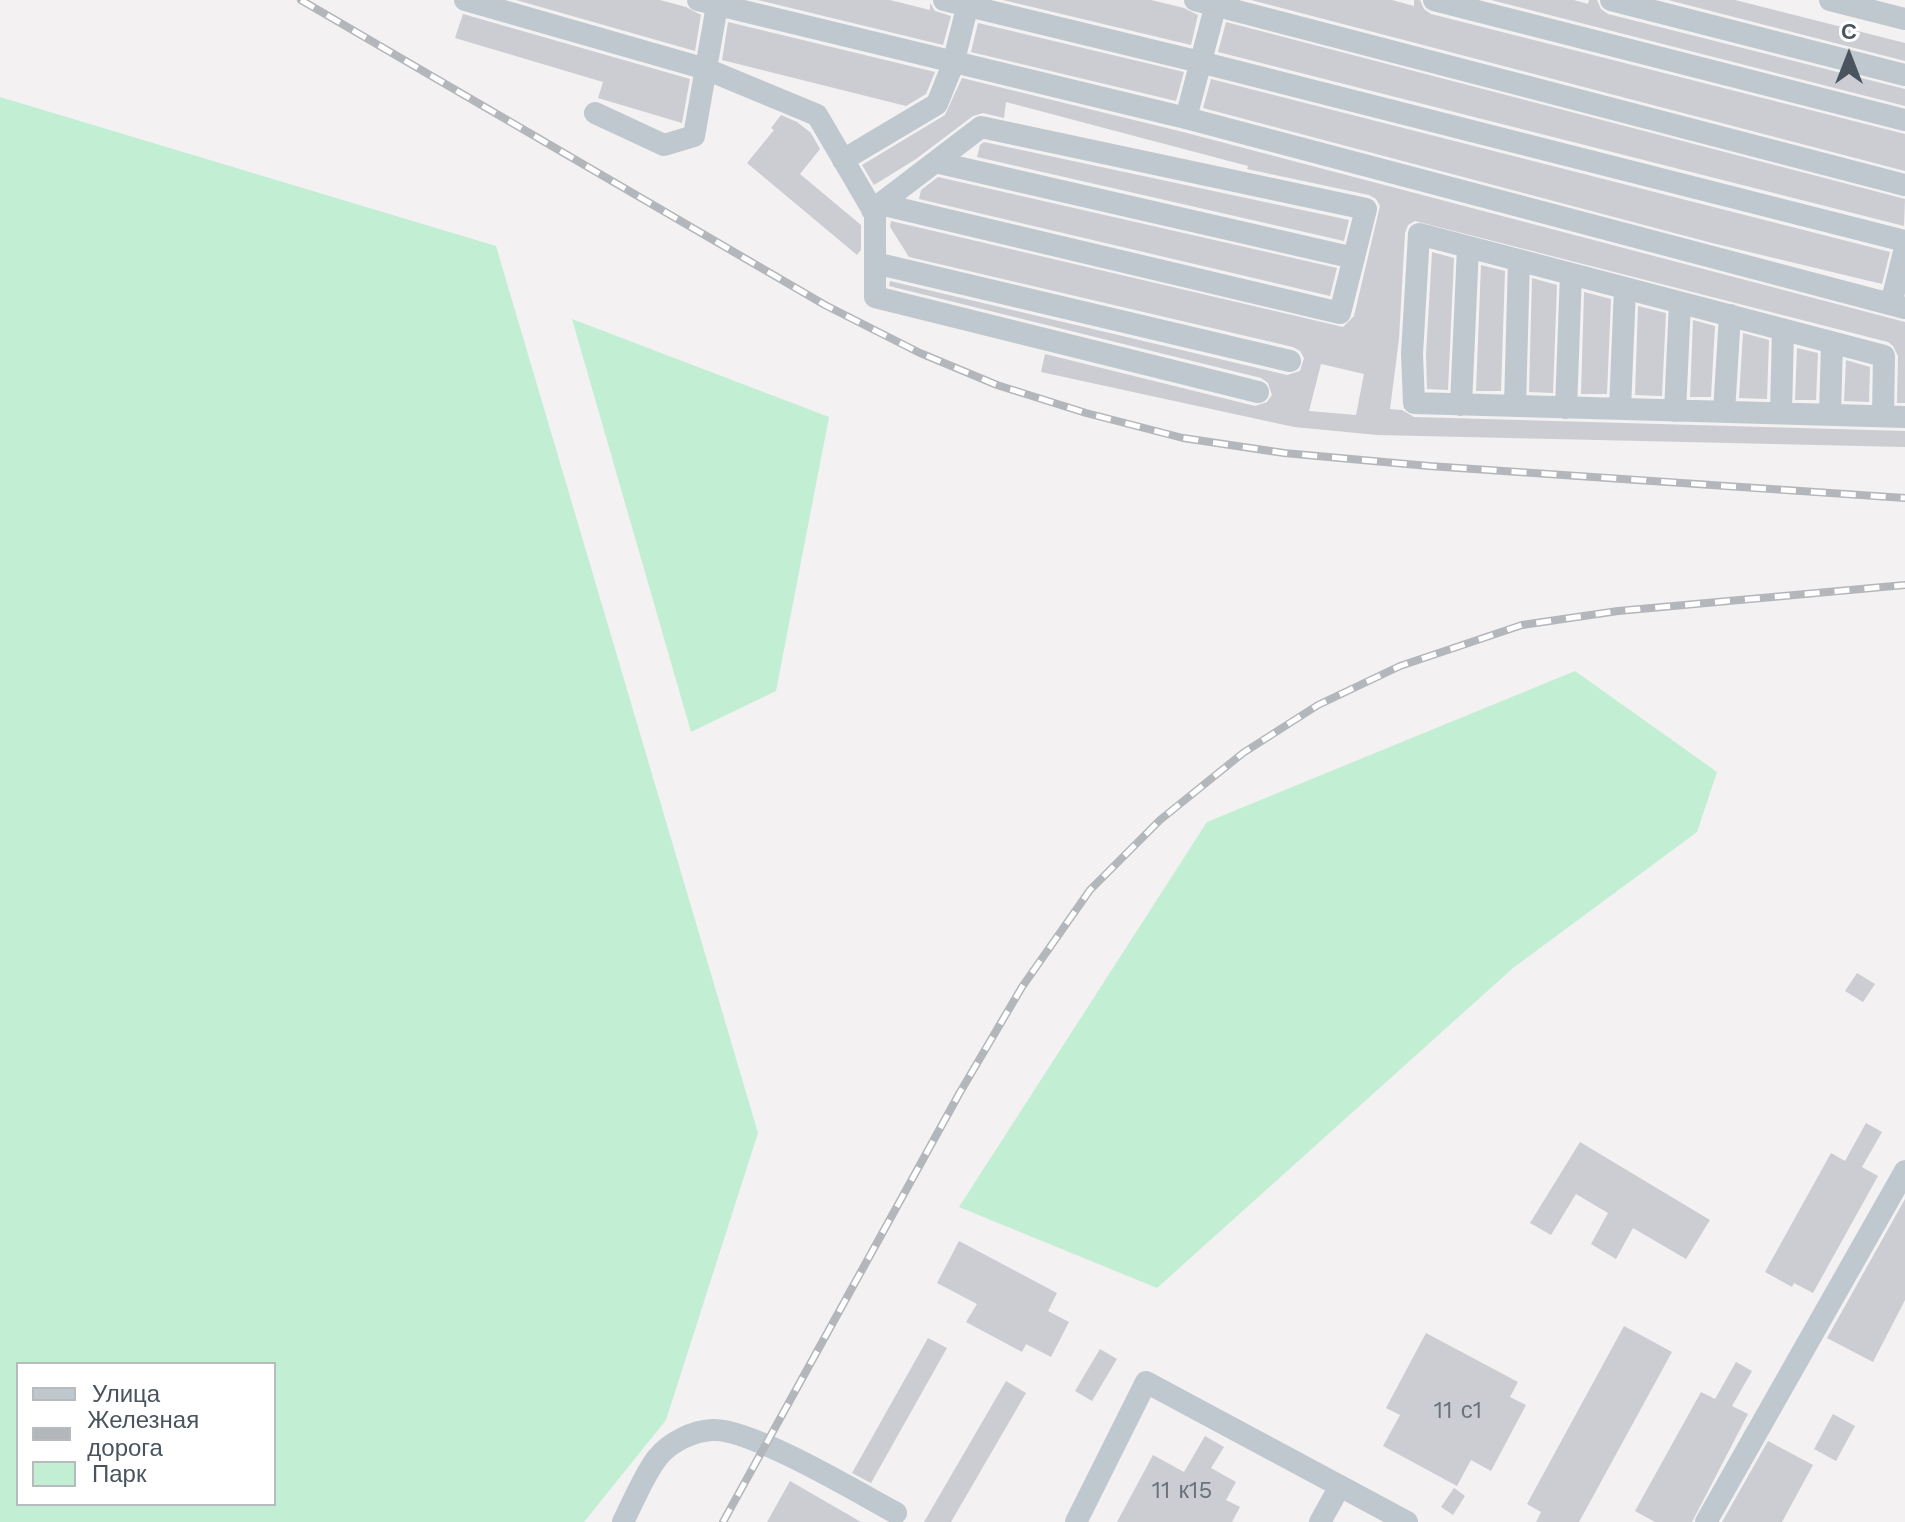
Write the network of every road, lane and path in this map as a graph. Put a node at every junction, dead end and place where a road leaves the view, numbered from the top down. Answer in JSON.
{"nodes":[{"id":1,"x":465,"y":0,"type":"edge"},
{"id":2,"x":944,"y":0,"type":"edge"},
{"id":3,"x":1434,"y":0,"type":"edge"},
{"id":4,"x":1611,"y":0,"type":"edge"},
{"id":5,"x":1830,"y":0,"type":"edge"},
{"id":6,"x":711,"y":2,"type":"edge"},
{"id":7,"x":1209,"y":2,"type":"edge"},
{"id":8,"x":969,"y":3,"type":"edge"},
{"id":9,"x":1905,"y":19,"type":"edge"},
{"id":10,"x":1200,"y":62,"type":"junction"},
{"id":11,"x":953,"y":64,"type":"junction"},
{"id":12,"x":706,"y":69,"type":"junction"},
{"id":13,"x":1905,"y":75,"type":"edge"},
{"id":14,"x":595,"y":113,"type":"dead end"},
{"id":15,"x":1186,"y":118,"type":"junction"},
{"id":16,"x":1905,"y":120,"type":"edge"},
{"id":17,"x":843,"y":160,"type":"junction"},
{"id":18,"x":935,"y":162,"type":"junction"},
{"id":19,"x":1905,"y":185,"type":"edge"},
{"id":20,"x":876,"y":207,"type":"junction"},
{"id":21,"x":1905,"y":241,"type":"edge"},
{"id":22,"x":1468,"y":247,"type":"junction"},
{"id":23,"x":1905,"y":248,"type":"edge"},
{"id":24,"x":1354,"y":258,"type":"junction"},
{"id":25,"x":1519,"y":260,"type":"junction"},
{"id":26,"x":875,"y":263,"type":"junction"},
{"id":27,"x":1571,"y":274,"type":"junction"},
{"id":28,"x":1625,"y":288,"type":"junction"},
{"id":29,"x":1680,"y":303,"type":"junction"},
{"id":30,"x":1898,"y":306,"type":"edge"},
{"id":31,"x":1730,"y":315,"type":"junction"},
{"id":32,"x":1783,"y":330,"type":"junction"},
{"id":33,"x":1832,"y":343,"type":"junction"},
{"id":34,"x":1290,"y":361,"type":"dead end"},
{"id":35,"x":1258,"y":392,"type":"dead end"},
{"id":36,"x":1461,"y":405,"type":"junction"},
{"id":37,"x":1515,"y":406,"type":"junction"},
{"id":38,"x":1566,"y":408,"type":"junction"},
{"id":39,"x":1620,"y":409,"type":"junction"},
{"id":40,"x":1675,"y":411,"type":"junction"},
{"id":41,"x":1724,"y":412,"type":"junction"},
{"id":42,"x":1781,"y":413,"type":"junction"},
{"id":43,"x":1830,"y":415,"type":"junction"},
{"id":44,"x":1894,"y":416,"type":"edge"},
{"id":45,"x":1905,"y":1171,"type":"edge"},
{"id":46,"x":1340,"y":1486,"type":"junction"},
{"id":47,"x":896,"y":1513,"type":"dead end"},
{"id":48,"x":623,"y":1522,"type":"edge"},
{"id":49,"x":1076,"y":1522,"type":"edge"},
{"id":50,"x":1320,"y":1522,"type":"edge"},
{"id":51,"x":1407,"y":1522,"type":"edge"},
{"id":52,"x":1706,"y":1522,"type":"edge"}],
"edges":[{"from":1,"to":12,"type":"street"},
{"from":2,"to":8,"type":"street"},
{"from":3,"to":16,"type":"street"},
{"from":4,"to":13,"type":"street"},
{"from":5,"to":9,"type":"street"},
{"from":6,"to":11,"type":"street"},
{"from":6,"to":12,"type":"street"},
{"from":7,"to":10,"type":"street"},
{"from":7,"to":19,"type":"street"},
{"from":8,"to":10,"type":"street"},
{"from":8,"to":11,"type":"street"},
{"from":10,"to":15,"type":"street"},
{"from":10,"to":21,"type":"street"},
{"from":11,"to":15,"type":"street"},
{"from":11,"to":17,"type":"street"},
{"from":12,"to":14,"type":"street"},
{"from":12,"to":17,"type":"street"},
{"from":15,"to":30,"type":"street"},
{"from":17,"to":20,"type":"street"},
{"from":18,"to":20,"type":"street"},
{"from":18,"to":24,"type":"street"},
{"from":18,"to":24,"type":"street"},
{"from":20,"to":24,"type":"street"},
{"from":20,"to":26,"type":"street"},
{"from":22,"to":25,"type":"street"},
{"from":22,"to":36,"type":"street"},
{"from":22,"to":36,"type":"street"},
{"from":23,"to":30,"type":"street"},
{"from":25,"to":27,"type":"street"},
{"from":25,"to":37,"type":"street"},
{"from":26,"to":34,"type":"street"},
{"from":26,"to":35,"type":"street"},
{"from":27,"to":28,"type":"street"},
{"from":27,"to":38,"type":"street"},
{"from":28,"to":29,"type":"street"},
{"from":28,"to":39,"type":"street"},
{"from":29,"to":31,"type":"street"},
{"from":29,"to":40,"type":"street"},
{"from":31,"to":32,"type":"street"},
{"from":31,"to":41,"type":"street"},
{"from":32,"to":33,"type":"street"},
{"from":32,"to":42,"type":"street"},
{"from":33,"to":43,"type":"street"},
{"from":33,"to":44,"type":"street"},
{"from":36,"to":37,"type":"street"},
{"from":37,"to":38,"type":"street"},
{"from":38,"to":39,"type":"street"},
{"from":39,"to":40,"type":"street"},
{"from":40,"to":41,"type":"street"},
{"from":41,"to":42,"type":"street"},
{"from":42,"to":43,"type":"street"},
{"from":43,"to":44,"type":"street"},
{"from":45,"to":52,"type":"street"},
{"from":46,"to":49,"type":"street"},
{"from":46,"to":50,"type":"street"},
{"from":46,"to":51,"type":"street"},
{"from":47,"to":48,"type":"street"}]}
